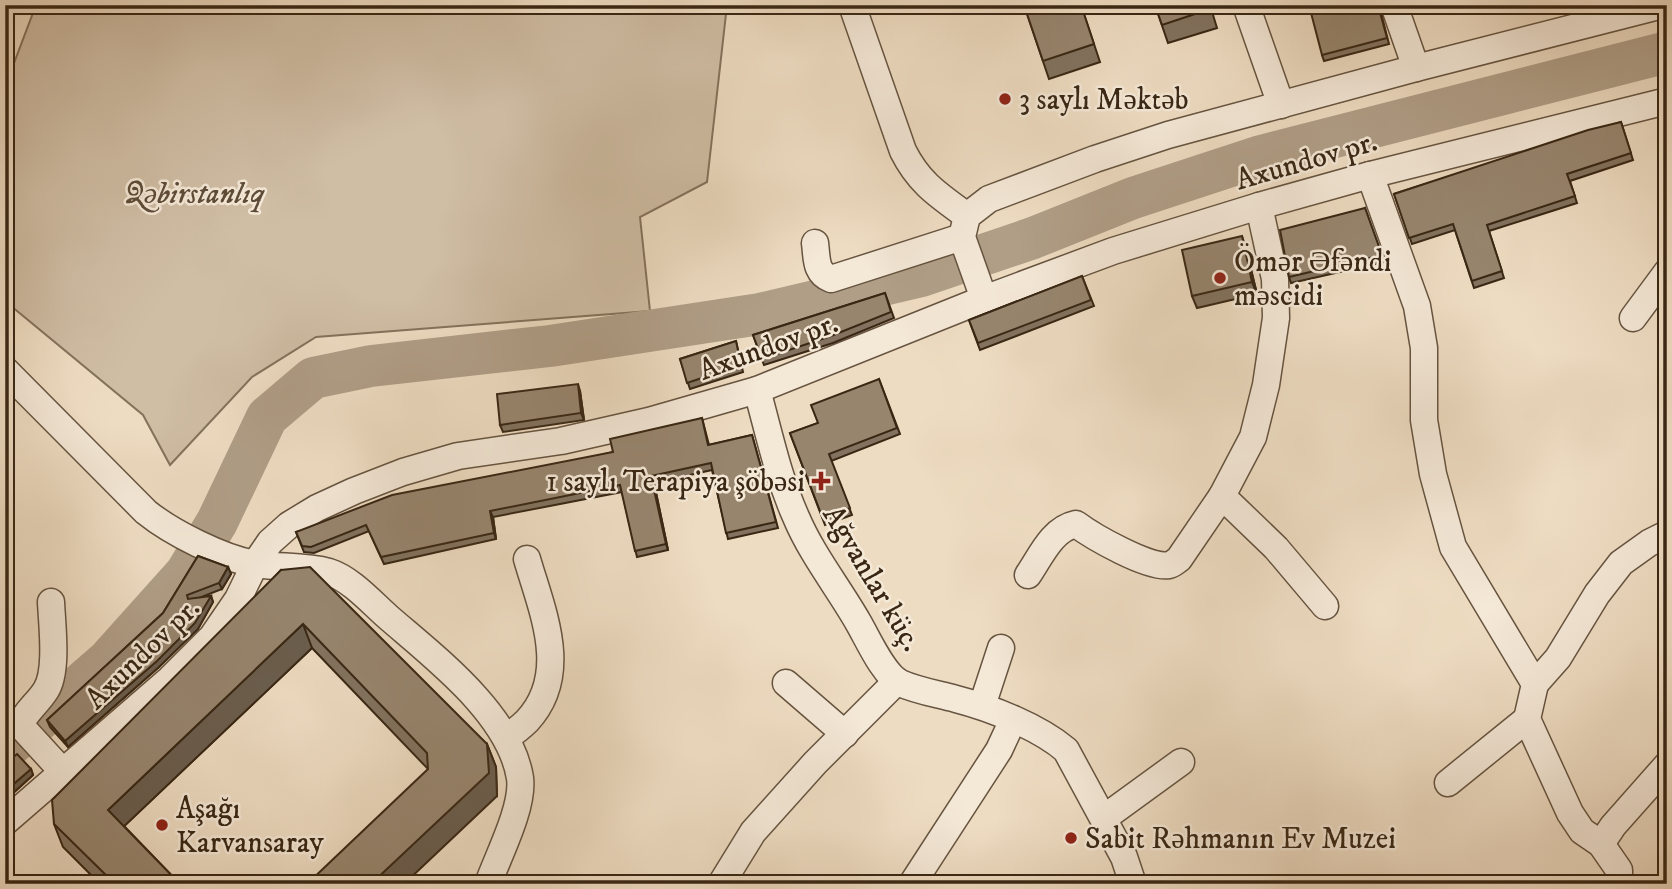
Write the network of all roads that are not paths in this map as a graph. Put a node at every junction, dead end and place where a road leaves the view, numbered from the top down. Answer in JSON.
{"nodes":[{"id":1,"x":852,"y":5,"type":"edge"},
{"id":2,"x":1246,"y":5,"type":"edge"},
{"id":3,"x":1394,"y":5,"type":"edge"},
{"id":4,"x":1662,"y":5,"type":"edge"},
{"id":5,"x":1416,"y":68,"type":"junction"},
{"id":6,"x":1667,"y":102,"type":"edge"},
{"id":7,"x":1281,"y":105,"type":"junction"},
{"id":8,"x":1370,"y":175,"type":"junction"},
{"id":9,"x":1259,"y":206,"type":"junction"},
{"id":10,"x":965,"y":226,"type":"junction"},
{"id":11,"x":815,"y":243,"type":"dead end"},
{"id":12,"x":1667,"y":272,"type":"edge"},
{"id":13,"x":981,"y":288,"type":"junction"},
{"id":14,"x":1633,"y":318,"type":"dead end"},
{"id":15,"x":5,"y":370,"type":"edge"},
{"id":16,"x":757,"y":390,"type":"junction"},
{"id":17,"x":1222,"y":496,"type":"junction"},
{"id":18,"x":1667,"y":534,"type":"edge"},
{"id":19,"x":527,"y":559,"type":"dead end"},
{"id":20,"x":255,"y":564,"type":"junction"},
{"id":21,"x":1028,"y":575,"type":"dead end"},
{"id":22,"x":51,"y":602,"type":"dead end"},
{"id":23,"x":1325,"y":606,"type":"dead end"},
{"id":24,"x":1001,"y":648,"type":"dead end"},
{"id":25,"x":897,"y":681,"type":"junction"},
{"id":26,"x":786,"y":683,"type":"dead end"},
{"id":27,"x":1535,"y":684,"type":"junction"},
{"id":28,"x":982,"y":706,"type":"junction"},
{"id":29,"x":1527,"y":719,"type":"junction"},
{"id":30,"x":1013,"y":720,"type":"junction"},
{"id":31,"x":20,"y":731,"type":"edge"},
{"id":32,"x":845,"y":734,"type":"junction"},
{"id":33,"x":506,"y":738,"type":"junction"},
{"id":34,"x":1181,"y":762,"type":"dead end"},
{"id":35,"x":1667,"y":765,"type":"edge"},
{"id":36,"x":64,"y":773,"type":"junction"},
{"id":37,"x":1448,"y":783,"type":"dead end"},
{"id":38,"x":1104,"y":818,"type":"junction"},
{"id":39,"x":5,"y":822,"type":"edge"},
{"id":40,"x":1601,"y":844,"type":"junction"},
{"id":41,"x":1124,"y":857,"type":"junction"},
{"id":42,"x":488,"y":884,"type":"edge"},
{"id":43,"x":721,"y":884,"type":"edge"},
{"id":44,"x":912,"y":884,"type":"edge"},
{"id":45,"x":1110,"y":884,"type":"edge"},
{"id":46,"x":1133,"y":884,"type":"edge"},
{"id":47,"x":1617,"y":884,"type":"edge"}],
"edges":[{"from":1,"to":10,"type":"street"},
{"from":2,"to":7,"type":"street"},
{"from":3,"to":5,"type":"street"},
{"from":4,"to":5,"type":"street"},
{"from":5,"to":7,"type":"street"},
{"from":6,"to":8,"type":"street","name":"Axundov pr."},
{"from":7,"to":10,"type":"street"},
{"from":8,"to":9,"type":"street","name":"Axundov pr."},
{"from":8,"to":27,"type":"street"},
{"from":9,"to":13,"type":"street","name":"Axundov pr."},
{"from":9,"to":17,"type":"street"},
{"from":10,"to":11,"type":"street"},
{"from":10,"to":13,"type":"street"},
{"from":12,"to":14,"type":"street"},
{"from":13,"to":16,"type":"street","name":"Axundov pr."},
{"from":15,"to":20,"type":"street"},
{"from":16,"to":20,"type":"street","name":"Axundov pr."},
{"from":16,"to":25,"type":"street","name":"Ağvanlar küç."},
{"from":17,"to":21,"type":"street"},
{"from":17,"to":23,"type":"street"},
{"from":18,"to":27,"type":"street"},
{"from":19,"to":33,"type":"street"},
{"from":20,"to":33,"type":"street"},
{"from":20,"to":36,"type":"street","name":"Axundov pr."},
{"from":22,"to":31,"type":"street"},
{"from":24,"to":28,"type":"street"},
{"from":25,"to":28,"type":"street","name":"Ağvanlar küç."},
{"from":25,"to":32,"type":"street"},
{"from":26,"to":32,"type":"street"},
{"from":27,"to":29,"type":"street"},
{"from":28,"to":30,"type":"street","name":"Ağvanlar küç."},
{"from":29,"to":37,"type":"street"},
{"from":29,"to":40,"type":"street"},
{"from":30,"to":38,"type":"street","name":"Ağvanlar küç."},
{"from":30,"to":44,"type":"street"},
{"from":31,"to":36,"type":"street"},
{"from":32,"to":43,"type":"street"},
{"from":33,"to":42,"type":"street"},
{"from":34,"to":38,"type":"street"},
{"from":35,"to":40,"type":"street"},
{"from":36,"to":39,"type":"street","name":"Axundov pr."},
{"from":38,"to":41,"type":"street","name":"Ağvanlar küç."},
{"from":40,"to":47,"type":"street"},
{"from":41,"to":45,"type":"street"},
{"from":41,"to":46,"type":"street","name":"Ağvanlar küç."}]}
